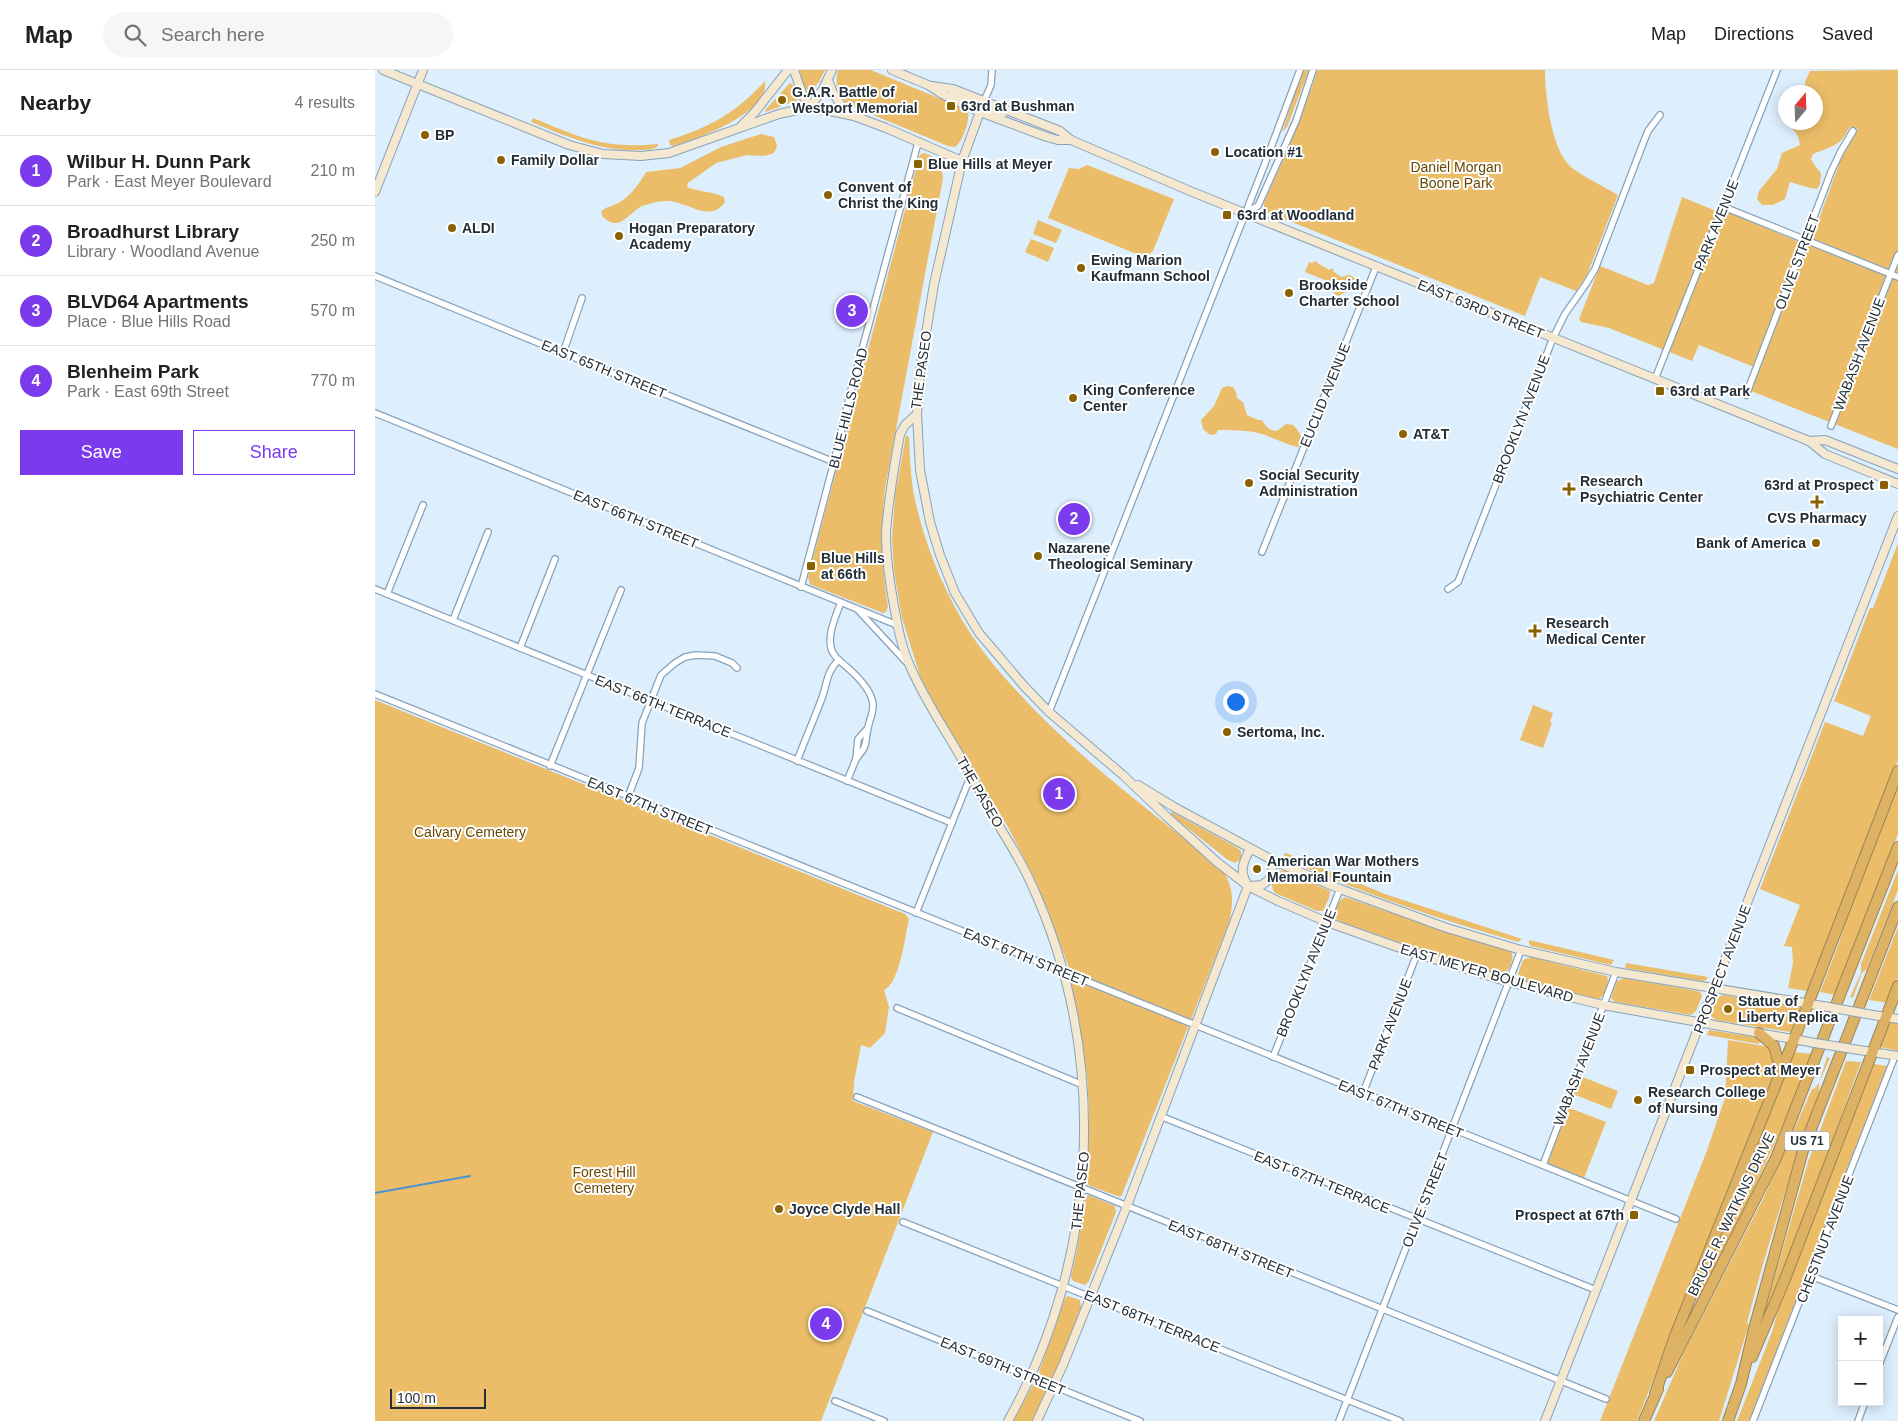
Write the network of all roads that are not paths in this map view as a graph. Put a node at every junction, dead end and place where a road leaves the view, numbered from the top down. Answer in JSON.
{"nodes":[{"id":1,"x":383,"y":70,"type":"edge"},
{"id":2,"x":423,"y":70,"type":"edge"},
{"id":3,"x":788,"y":70,"type":"edge"},
{"id":4,"x":794,"y":70,"type":"edge"},
{"id":5,"x":832,"y":70,"type":"edge"},
{"id":6,"x":892,"y":70,"type":"edge"},
{"id":7,"x":992,"y":70,"type":"edge"},
{"id":8,"x":1299,"y":70,"type":"edge"},
{"id":9,"x":1313,"y":70,"type":"edge"},
{"id":10,"x":1777,"y":70,"type":"edge"},
{"id":11,"x":828,"y":80,"type":"junction"},
{"id":12,"x":418,"y":84,"type":"junction"},
{"id":13,"x":932,"y":86,"type":"junction"},
{"id":14,"x":942,"y":94,"type":"junction"},
{"id":15,"x":983,"y":101,"type":"junction"},
{"id":16,"x":810,"y":107,"type":"junction"},
{"id":17,"x":980,"y":112,"type":"junction"},
{"id":18,"x":847,"y":114,"type":"junction"},
{"id":19,"x":1660,"y":115,"type":"dead end"},
{"id":20,"x":1025,"y":117,"type":"junction"},
{"id":21,"x":740,"y":127,"type":"junction"},
{"id":22,"x":1853,"y":131,"type":"dead end"},
{"id":23,"x":1071,"y":140,"type":"junction"},
{"id":24,"x":919,"y":143,"type":"junction"},
{"id":25,"x":961,"y":161,"type":"junction"},
{"id":26,"x":375,"y":192,"type":"edge"},
{"id":27,"x":1724,"y":207,"type":"junction"},
{"id":28,"x":1244,"y":213,"type":"junction"},
{"id":29,"x":1806,"y":240,"type":"junction"},
{"id":30,"x":1898,"y":255,"type":"edge"},
{"id":31,"x":1376,"y":267,"type":"junction"},
{"id":32,"x":1890,"y":274,"type":"junction"},
{"id":33,"x":375,"y":276,"type":"edge"},
{"id":34,"x":1898,"y":278,"type":"edge"},
{"id":35,"x":583,"y":298,"type":"dead end"},
{"id":36,"x":1553,"y":338,"type":"junction"},
{"id":37,"x":563,"y":353,"type":"junction"},
{"id":38,"x":1655,"y":379,"type":"junction"},
{"id":39,"x":1746,"y":395,"type":"dead end"},
{"id":40,"x":375,"y":414,"type":"edge"},
{"id":41,"x":917,"y":414,"type":"junction"},
{"id":42,"x":1831,"y":426,"type":"dead end"},
{"id":43,"x":1809,"y":441,"type":"junction"},
{"id":44,"x":834,"y":462,"type":"junction"},
{"id":45,"x":1898,"y":469,"type":"edge"},
{"id":46,"x":1898,"y":484,"type":"edge"},
{"id":47,"x":423,"y":505,"type":"dead end"},
{"id":48,"x":1898,"y":516,"type":"edge"},
{"id":49,"x":488,"y":532,"type":"dead end"},
{"id":50,"x":1262,"y":552,"type":"dead end"},
{"id":51,"x":555,"y":559,"type":"dead end"},
{"id":52,"x":801,"y":587,"type":"junction"},
{"id":53,"x":375,"y":589,"type":"edge"},
{"id":54,"x":1448,"y":589,"type":"dead end"},
{"id":55,"x":621,"y":590,"type":"dead end"},
{"id":56,"x":387,"y":594,"type":"junction"},
{"id":57,"x":841,"y":602,"type":"junction"},
{"id":58,"x":857,"y":608,"type":"junction"},
{"id":59,"x":453,"y":620,"type":"junction"},
{"id":60,"x":897,"y":625,"type":"junction"},
{"id":61,"x":520,"y":648,"type":"junction"},
{"id":62,"x":839,"y":660,"type":"junction"},
{"id":63,"x":908,"y":664,"type":"junction"},
{"id":64,"x":737,"y":668,"type":"dead end"},
{"id":65,"x":587,"y":676,"type":"junction"},
{"id":66,"x":375,"y":694,"type":"edge"},
{"id":67,"x":649,"y":701,"type":"junction"},
{"id":68,"x":1049,"y":712,"type":"junction"},
{"id":69,"x":797,"y":761,"type":"junction"},
{"id":70,"x":550,"y":766,"type":"junction"},
{"id":71,"x":1898,"y":771,"type":"edge"},
{"id":72,"x":971,"y":775,"type":"junction"},
{"id":73,"x":1124,"y":776,"type":"junction"},
{"id":74,"x":847,"y":781,"type":"junction"},
{"id":75,"x":628,"y":797,"type":"junction"},
{"id":76,"x":952,"y":823,"type":"junction"},
{"id":77,"x":1898,"y":847,"type":"edge"},
{"id":78,"x":1250,"y":850,"type":"junction"},
{"id":79,"x":1274,"y":861,"type":"junction"},
{"id":80,"x":1248,"y":886,"type":"junction"},
{"id":81,"x":1340,"y":889,"type":"junction"},
{"id":82,"x":1898,"y":907,"type":"edge"},
{"id":83,"x":917,"y":912,"type":"junction"},
{"id":84,"x":1327,"y":922,"type":"junction"},
{"id":85,"x":1521,"y":950,"type":"junction"},
{"id":86,"x":1417,"y":954,"type":"junction"},
{"id":87,"x":1063,"y":972,"type":"junction"},
{"id":88,"x":1615,"y":972,"type":"junction"},
{"id":89,"x":1509,"y":982,"type":"junction"},
{"id":90,"x":1898,"y":986,"type":"edge"},
{"id":91,"x":1714,"y":989,"type":"junction"},
{"id":92,"x":1808,"y":1004,"type":"junction"},
{"id":93,"x":1603,"y":1005,"type":"junction"},
{"id":94,"x":897,"y":1008,"type":"dead end"},
{"id":95,"x":1885,"y":1017,"type":"junction"},
{"id":96,"x":1898,"y":1019,"type":"edge"},
{"id":97,"x":1700,"y":1023,"type":"junction"},
{"id":98,"x":1195,"y":1026,"type":"junction"},
{"id":99,"x":1759,"y":1033,"type":"junction"},
{"id":100,"x":1794,"y":1038,"type":"junction"},
{"id":101,"x":1872,"y":1052,"type":"junction"},
{"id":102,"x":1897,"y":1056,"type":"edge"},
{"id":103,"x":1273,"y":1057,"type":"junction"},
{"id":104,"x":1781,"y":1072,"type":"junction"},
{"id":105,"x":1083,"y":1085,"type":"junction"},
{"id":106,"x":1363,"y":1093,"type":"junction"},
{"id":107,"x":857,"y":1098,"type":"dead end"},
{"id":108,"x":1160,"y":1116,"type":"junction"},
{"id":109,"x":1453,"y":1129,"type":"junction"},
{"id":110,"x":1543,"y":1165,"type":"junction"},
{"id":111,"x":1083,"y":1188,"type":"junction"},
{"id":112,"x":1631,"y":1201,"type":"junction"},
{"id":113,"x":1127,"y":1206,"type":"junction"},
{"id":114,"x":1417,"y":1220,"type":"junction"},
{"id":115,"x":1676,"y":1220,"type":"dead end"},
{"id":116,"x":903,"y":1222,"type":"dead end"},
{"id":117,"x":1811,"y":1276,"type":"junction"},
{"id":118,"x":1064,"y":1286,"type":"junction"},
{"id":119,"x":1596,"y":1290,"type":"junction"},
{"id":120,"x":1090,"y":1297,"type":"junction"},
{"id":121,"x":1382,"y":1309,"type":"junction"},
{"id":122,"x":1898,"y":1310,"type":"edge"},
{"id":123,"x":867,"y":1311,"type":"dead end"},
{"id":124,"x":1898,"y":1317,"type":"edge"},
{"id":125,"x":1881,"y":1361,"type":"edge"},
{"id":126,"x":1031,"y":1378,"type":"junction"},
{"id":127,"x":1561,"y":1381,"type":"junction"},
{"id":128,"x":1741,"y":1384,"type":"junction"},
{"id":129,"x":1054,"y":1386,"type":"junction"},
{"id":130,"x":1655,"y":1394,"type":"junction"},
{"id":131,"x":1347,"y":1399,"type":"junction"},
{"id":132,"x":1606,"y":1399,"type":"dead end"},
{"id":133,"x":835,"y":1401,"type":"dead end"},
{"id":134,"x":1863,"y":1406,"type":"edge"},
{"id":135,"x":1132,"y":1420,"type":"edge"},
{"id":136,"x":884,"y":1421,"type":"edge"},
{"id":137,"x":1008,"y":1421,"type":"edge"},
{"id":138,"x":1037,"y":1421,"type":"edge"},
{"id":139,"x":1140,"y":1421,"type":"edge"},
{"id":140,"x":1339,"y":1421,"type":"edge"},
{"id":141,"x":1400,"y":1421,"type":"edge"},
{"id":142,"x":1545,"y":1421,"type":"edge"},
{"id":143,"x":1644,"y":1421,"type":"edge"},
{"id":144,"x":1727,"y":1421,"type":"edge"},
{"id":145,"x":1753,"y":1421,"type":"edge"},
{"id":146,"x":1857,"y":1421,"type":"edge"}],
"edges":[{"from":1,"to":12,"type":"main road"},
{"from":2,"to":12,"type":"main road"},
{"from":3,"to":21,"type":"main road"},
{"from":4,"to":16,"type":"main road"},
{"from":5,"to":11,"type":"main road"},
{"from":6,"to":13,"type":"main road","name":"EAST 63RD STREET"},
{"from":7,"to":15,"type":"street"},
{"from":8,"to":28,"type":"street"},
{"from":9,"to":28,"type":"street"},
{"from":10,"to":27,"type":"street","name":"PARK AVENUE"},
{"from":11,"to":16,"type":"main road"},
{"from":11,"to":18,"type":"main road"},
{"from":12,"to":21,"type":"main road"},
{"from":12,"to":26,"type":"main road"},
{"from":13,"to":14,"type":"main road","name":"EAST 63RD STREET"},
{"from":13,"to":15,"type":"main road","name":"EAST 63RD STREET"},
{"from":14,"to":15,"type":"main road"},
{"from":14,"to":17,"type":"main road","name":"EAST 63RD STREET"},
{"from":15,"to":20,"type":"main road","name":"EAST 63RD STREET"},
{"from":16,"to":18,"type":"main road"},
{"from":16,"to":21,"type":"main road"},
{"from":17,"to":20,"type":"main road"},
{"from":17,"to":23,"type":"main road","name":"EAST 63RD STREET"},
{"from":17,"to":25,"type":"main road","name":"THE PASEO"},
{"from":18,"to":24,"type":"main road"},
{"from":19,"to":36,"type":"street","name":"BROOKLYN AVENUE"},
{"from":20,"to":23,"type":"main road","name":"EAST 63RD STREET"},
{"from":22,"to":29,"type":"street","name":"OLIVE STREET"},
{"from":23,"to":28,"type":"main road","name":"EAST 63RD STREET"},
{"from":24,"to":25,"type":"main road"},
{"from":24,"to":44,"type":"street","name":"BLUE HILLS ROAD"},
{"from":25,"to":41,"type":"main road","name":"THE PASEO"},
{"from":27,"to":29,"type":"street"},
{"from":27,"to":38,"type":"street","name":"PARK AVENUE"},
{"from":28,"to":31,"type":"main road","name":"EAST 63RD STREET"},
{"from":28,"to":68,"type":"street"},
{"from":29,"to":32,"type":"street"},
{"from":29,"to":39,"type":"street","name":"OLIVE STREET"},
{"from":30,"to":32,"type":"street","name":"WABASH AVENUE"},
{"from":31,"to":36,"type":"main road","name":"EAST 63RD STREET"},
{"from":31,"to":50,"type":"street","name":"EUCLID AVENUE"},
{"from":32,"to":34,"type":"street"},
{"from":32,"to":42,"type":"street","name":"WABASH AVENUE"},
{"from":33,"to":37,"type":"street","name":"EAST 65TH STREET"},
{"from":35,"to":37,"type":"street"},
{"from":36,"to":38,"type":"main road","name":"EAST 63RD STREET"},
{"from":36,"to":54,"type":"street","name":"BROOKLYN AVENUE"},
{"from":37,"to":44,"type":"street","name":"EAST 65TH STREET"},
{"from":38,"to":43,"type":"main road","name":"EAST 63RD STREET"},
{"from":40,"to":52,"type":"street","name":"EAST 66TH STREET"},
{"from":41,"to":60,"type":"main road","name":"THE PASEO"},
{"from":41,"to":68,"type":"main road","name":"EAST MEYER BOULEVARD"},
{"from":43,"to":45,"type":"main road","name":"EAST 63RD STREET"},
{"from":43,"to":46,"type":"main road","name":"EAST 63RD STREET"},
{"from":44,"to":52,"type":"street","name":"BLUE HILLS ROAD"},
{"from":47,"to":56,"type":"street"},
{"from":48,"to":91,"type":"main road","name":"PROSPECT AVENUE"},
{"from":49,"to":59,"type":"street"},
{"from":51,"to":61,"type":"street"},
{"from":52,"to":57,"type":"street","name":"EAST 66TH STREET"},
{"from":53,"to":56,"type":"street","name":"EAST 66TH TERRACE"},
{"from":55,"to":65,"type":"street"},
{"from":56,"to":59,"type":"street","name":"EAST 66TH TERRACE"},
{"from":57,"to":58,"type":"street","name":"EAST 66TH STREET"},
{"from":57,"to":62,"type":"street"},
{"from":58,"to":60,"type":"street","name":"EAST 66TH STREET"},
{"from":58,"to":63,"type":"street"},
{"from":59,"to":61,"type":"street","name":"EAST 66TH TERRACE"},
{"from":60,"to":63,"type":"main road","name":"THE PASEO"},
{"from":61,"to":65,"type":"street","name":"EAST 66TH TERRACE"},
{"from":62,"to":69,"type":"street"},
{"from":62,"to":74,"type":"street"},
{"from":63,"to":72,"type":"main road","name":"THE PASEO"},
{"from":64,"to":67,"type":"street"},
{"from":65,"to":67,"type":"street","name":"EAST 66TH TERRACE"},
{"from":65,"to":70,"type":"street"},
{"from":66,"to":70,"type":"street","name":"EAST 67TH STREET"},
{"from":67,"to":69,"type":"street","name":"EAST 66TH TERRACE"},
{"from":67,"to":75,"type":"street"},
{"from":68,"to":73,"type":"main road","name":"EAST MEYER BOULEVARD"},
{"from":69,"to":74,"type":"street","name":"EAST 66TH TERRACE"},
{"from":70,"to":75,"type":"street","name":"EAST 67TH STREET"},
{"from":71,"to":92,"type":"highway"},
{"from":72,"to":76,"type":"street"},
{"from":72,"to":87,"type":"main road","name":"THE PASEO"},
{"from":73,"to":78,"type":"main road","name":"EAST MEYER BOULEVARD"},
{"from":73,"to":80,"type":"main road","name":"EAST MEYER BOULEVARD"},
{"from":74,"to":76,"type":"street","name":"EAST 66TH TERRACE"},
{"from":75,"to":83,"type":"street","name":"EAST 67TH STREET"},
{"from":76,"to":83,"type":"street"},
{"from":77,"to":130,"type":"highway","name":"BRUCE R. WATKINS DRIVE","number":"US 71"},
{"from":78,"to":79,"type":"main road"},
{"from":78,"to":80,"type":"main road"},
{"from":79,"to":80,"type":"main road"},
{"from":79,"to":81,"type":"main road"},
{"from":80,"to":84,"type":"main road","name":"EAST MEYER BOULEVARD"},
{"from":80,"to":98,"type":"main road"},
{"from":81,"to":84,"type":"street","name":"BROOKLYN AVENUE"},
{"from":81,"to":85,"type":"main road"},
{"from":82,"to":128,"type":"highway","number":"US 71"},
{"from":83,"to":87,"type":"street","name":"EAST 67TH STREET"},
{"from":84,"to":86,"type":"main road","name":"EAST MEYER BOULEVARD"},
{"from":84,"to":103,"type":"street","name":"BROOKLYN AVENUE"},
{"from":85,"to":88,"type":"main road"},
{"from":85,"to":89,"type":"street","name":"OLIVE STREET"},
{"from":86,"to":89,"type":"main road","name":"EAST MEYER BOULEVARD"},
{"from":86,"to":106,"type":"street","name":"PARK AVENUE"},
{"from":87,"to":98,"type":"street","name":"EAST 67TH STREET"},
{"from":87,"to":105,"type":"main road","name":"THE PASEO"},
{"from":88,"to":91,"type":"main road"},
{"from":88,"to":93,"type":"street","name":"WABASH AVENUE"},
{"from":89,"to":93,"type":"main road","name":"EAST MEYER BOULEVARD"},
{"from":89,"to":109,"type":"street","name":"OLIVE STREET"},
{"from":90,"to":95,"type":"highway"},
{"from":91,"to":92,"type":"main road"},
{"from":91,"to":97,"type":"main road","name":"PROSPECT AVENUE"},
{"from":92,"to":95,"type":"main road","bridge":true},
{"from":92,"to":100,"type":"highway"},
{"from":93,"to":97,"type":"main road","name":"EAST MEYER BOULEVARD"},
{"from":93,"to":110,"type":"street","name":"WABASH AVENUE"},
{"from":94,"to":105,"type":"street"},
{"from":95,"to":96,"type":"main road"},
{"from":95,"to":101,"type":"highway"},
{"from":97,"to":99,"type":"main road","name":"EAST MEYER BOULEVARD"},
{"from":97,"to":112,"type":"main road","name":"PROSPECT AVENUE"},
{"from":98,"to":103,"type":"street","name":"EAST 67TH STREET"},
{"from":98,"to":108,"type":"main road"},
{"from":99,"to":100,"type":"main road","name":"EAST MEYER BOULEVARD"},
{"from":99,"to":104,"type":"highway"},
{"from":100,"to":101,"type":"main road","name":"EAST MEYER BOULEVARD","bridge":true},
{"from":100,"to":104,"type":"highway"},
{"from":101,"to":102,"type":"main road","name":"EAST MEYER BOULEVARD"},
{"from":101,"to":128,"type":"highway"},
{"from":102,"to":117,"type":"street","name":"CHESTNUT AVENUE"},
{"from":103,"to":106,"type":"street","name":"EAST 67TH STREET"},
{"from":104,"to":130,"type":"highway"},
{"from":105,"to":111,"type":"main road","name":"THE PASEO"},
{"from":106,"to":109,"type":"street","name":"EAST 67TH STREET"},
{"from":107,"to":111,"type":"street","name":"EAST 68TH STREET"},
{"from":108,"to":113,"type":"main road"},
{"from":108,"to":114,"type":"street","name":"EAST 67TH TERRACE"},
{"from":109,"to":110,"type":"street","name":"EAST 67TH STREET"},
{"from":109,"to":114,"type":"street","name":"OLIVE STREET"},
{"from":110,"to":112,"type":"street","name":"EAST 67TH STREET"},
{"from":111,"to":113,"type":"street","name":"EAST 68TH STREET"},
{"from":111,"to":118,"type":"main road","name":"THE PASEO"},
{"from":112,"to":115,"type":"street","name":"EAST 67TH STREET"},
{"from":112,"to":119,"type":"main road","name":"PROSPECT AVENUE"},
{"from":113,"to":120,"type":"main road"},
{"from":113,"to":121,"type":"street","name":"EAST 68TH STREET"},
{"from":114,"to":119,"type":"street","name":"EAST 67TH TERRACE"},
{"from":114,"to":121,"type":"street","name":"OLIVE STREET"},
{"from":116,"to":118,"type":"street","name":"EAST 68TH TERRACE"},
{"from":117,"to":122,"type":"street"},
{"from":117,"to":145,"type":"street","name":"CHESTNUT AVENUE"},
{"from":118,"to":120,"type":"street","name":"EAST 68TH TERRACE"},
{"from":118,"to":126,"type":"main road","name":"THE PASEO"},
{"from":119,"to":127,"type":"main road","name":"PROSPECT AVENUE"},
{"from":120,"to":129,"type":"main road"},
{"from":120,"to":131,"type":"street","name":"EAST 68TH TERRACE"},
{"from":121,"to":127,"type":"street","name":"EAST 68TH STREET"},
{"from":121,"to":131,"type":"street","name":"OLIVE STREET"},
{"from":123,"to":126,"type":"street","name":"EAST 69TH STREET"},
{"from":124,"to":125,"type":"street"},
{"from":126,"to":129,"type":"street","name":"EAST 69TH STREET"},
{"from":126,"to":137,"type":"main road","name":"THE PASEO"},
{"from":127,"to":132,"type":"street","name":"EAST 68TH STREET"},
{"from":127,"to":142,"type":"main road","name":"PROSPECT AVENUE"},
{"from":128,"to":144,"type":"highway","number":"US 71"},
{"from":129,"to":135,"type":"street","name":"EAST 69TH STREET"},
{"from":129,"to":138,"type":"main road"},
{"from":130,"to":143,"type":"highway","name":"BRUCE R. WATKINS DRIVE","number":"US 71"},
{"from":131,"to":140,"type":"street","name":"OLIVE STREET"},
{"from":131,"to":141,"type":"street","name":"EAST 68TH TERRACE"},
{"from":133,"to":136,"type":"street"},
{"from":134,"to":146,"type":"street"},
{"from":135,"to":139,"type":"street","name":"EAST 69TH STREET"}]}
